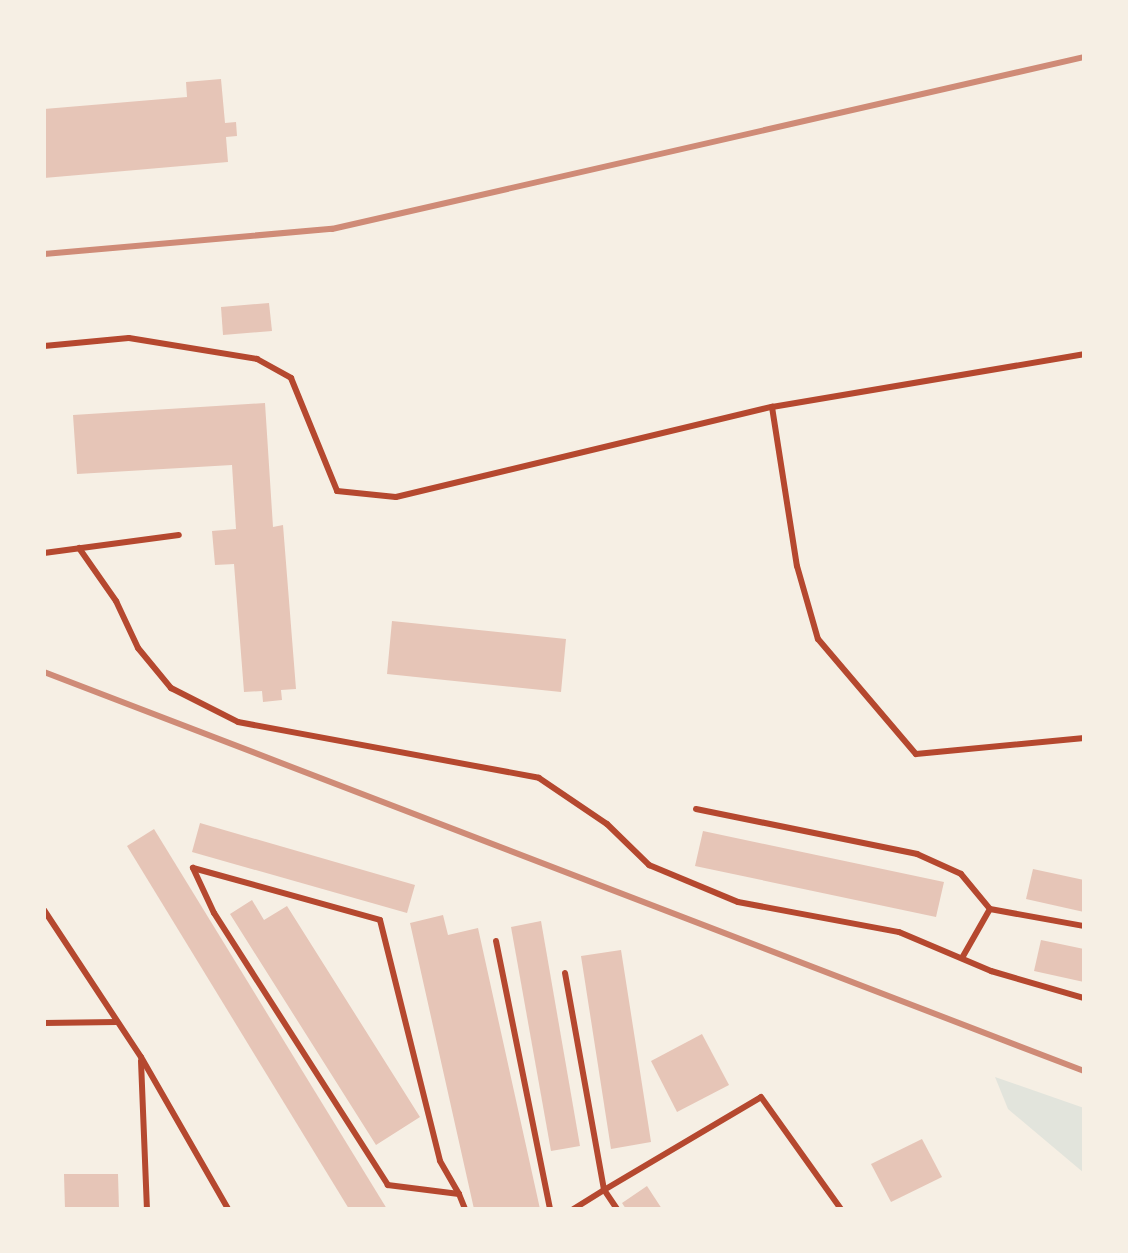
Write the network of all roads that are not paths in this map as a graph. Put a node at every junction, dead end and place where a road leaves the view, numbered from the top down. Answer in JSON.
{"nodes":[{"id":1,"x":44,"y":346,"type":"edge"},
{"id":2,"x":1084,"y":354,"type":"edge"},
{"id":3,"x":772,"y":407,"type":"junction"},
{"id":4,"x":179,"y":535,"type":"dead end"},
{"id":5,"x":79,"y":548,"type":"junction"},
{"id":6,"x":44,"y":553,"type":"edge"},
{"id":7,"x":1084,"y":738,"type":"edge"},
{"id":8,"x":696,"y":809,"type":"dead end"},
{"id":9,"x":990,"y":909,"type":"junction"},
{"id":10,"x":44,"y":910,"type":"edge"},
{"id":11,"x":1084,"y":926,"type":"edge"},
{"id":12,"x":496,"y":941,"type":"dead end"},
{"id":13,"x":962,"y":958,"type":"junction"},
{"id":14,"x":565,"y":973,"type":"dead end"},
{"id":15,"x":1084,"y":998,"type":"edge"},
{"id":16,"x":117,"y":1022,"type":"junction"},
{"id":17,"x":44,"y":1023,"type":"edge"},
{"id":18,"x":141,"y":1057,"type":"junction"},
{"id":19,"x":604,"y":1190,"type":"junction"},
{"id":20,"x":459,"y":1194,"type":"junction"},
{"id":21,"x":147,"y":1209,"type":"edge"},
{"id":22,"x":228,"y":1209,"type":"edge"},
{"id":23,"x":465,"y":1209,"type":"edge"},
{"id":24,"x":550,"y":1209,"type":"edge"},
{"id":25,"x":573,"y":1209,"type":"edge"},
{"id":26,"x":617,"y":1209,"type":"edge"},
{"id":27,"x":841,"y":1209,"type":"edge"}],
"edges":[{"from":1,"to":3,"type":"lane"},
{"from":2,"to":3,"type":"lane"},
{"from":3,"to":7,"type":"lane"},
{"from":4,"to":5,"type":"lane"},
{"from":5,"to":6,"type":"lane"},
{"from":5,"to":13,"type":"lane"},
{"from":8,"to":9,"type":"lane"},
{"from":9,"to":11,"type":"lane"},
{"from":9,"to":13,"type":"lane"},
{"from":10,"to":16,"type":"lane"},
{"from":12,"to":24,"type":"lane"},
{"from":13,"to":15,"type":"lane"},
{"from":14,"to":19,"type":"lane"},
{"from":16,"to":17,"type":"lane"},
{"from":16,"to":18,"type":"lane"},
{"from":18,"to":21,"type":"lane"},
{"from":18,"to":22,"type":"lane"},
{"from":19,"to":25,"type":"lane"},
{"from":19,"to":26,"type":"lane"},
{"from":19,"to":27,"type":"lane"},
{"from":20,"to":20,"type":"lane"},
{"from":20,"to":23,"type":"lane"}]}
